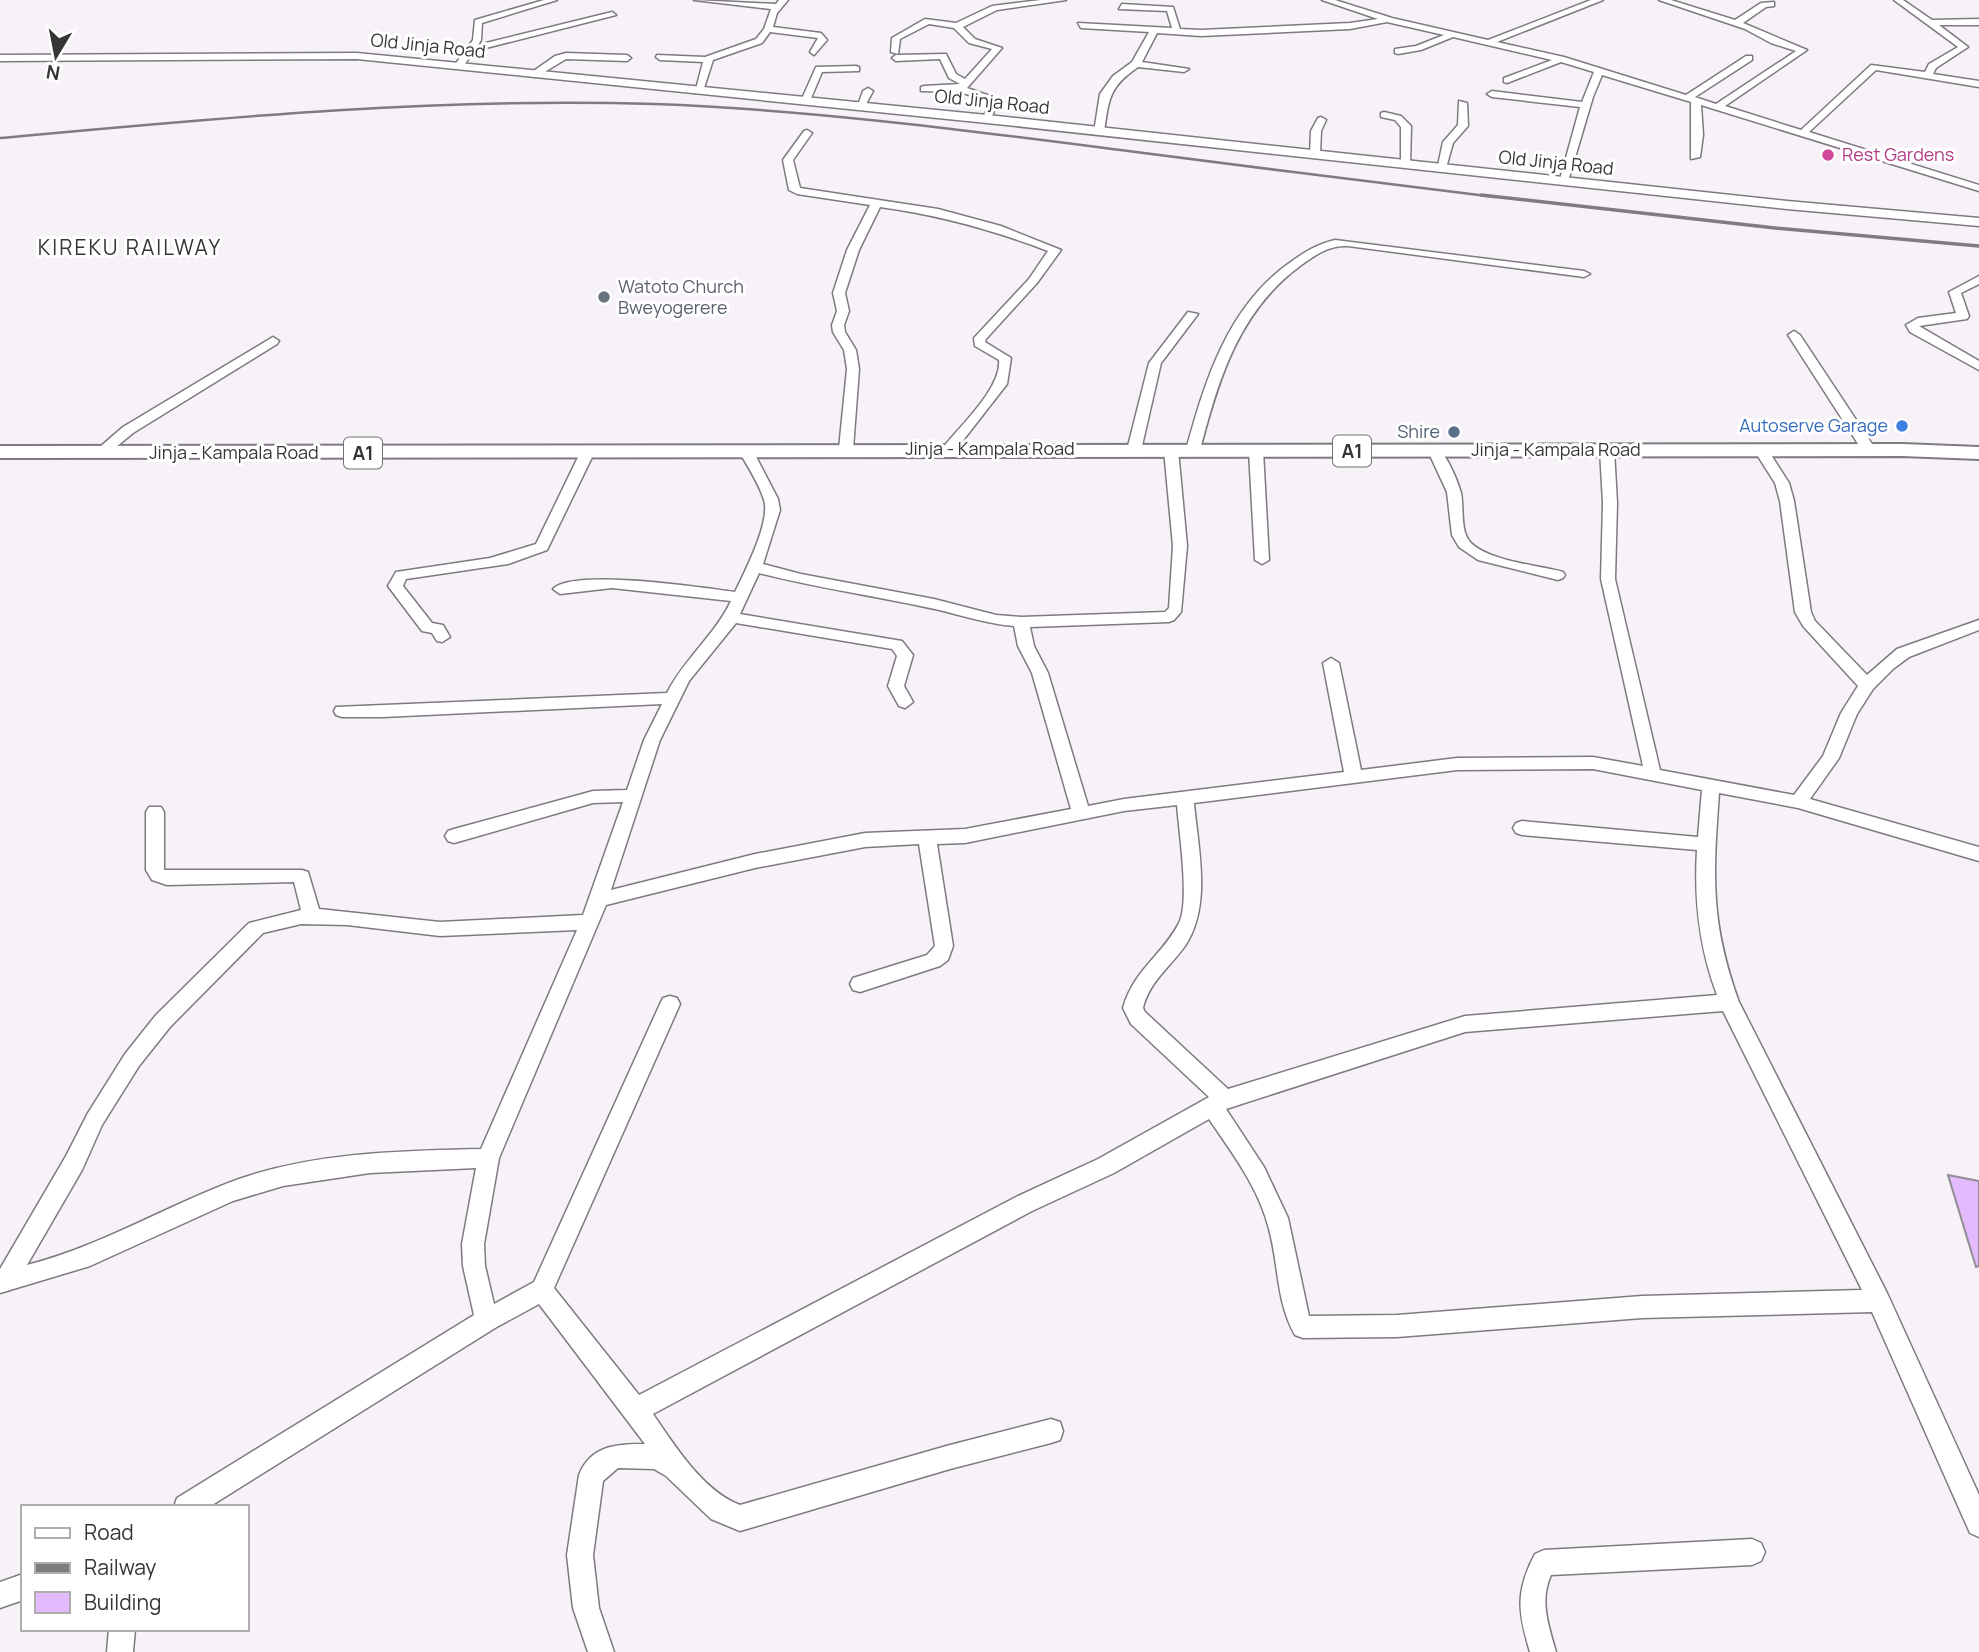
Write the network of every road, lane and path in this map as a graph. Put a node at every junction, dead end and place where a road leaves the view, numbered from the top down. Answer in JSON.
{"nodes":[{"id":1,"x":553,"y":0,"type":"edge"},
{"id":2,"x":1062,"y":0,"type":"edge"},
{"id":3,"x":1326,"y":0,"type":"edge"},
{"id":4,"x":1365,"y":0,"type":"edge"},
{"id":5,"x":1599,"y":0,"type":"edge"},
{"id":6,"x":1663,"y":0,"type":"edge"},
{"id":7,"x":1898,"y":0,"type":"edge"},
{"id":8,"x":698,"y":1,"type":"edge"},
{"id":9,"x":781,"y":3,"type":"edge"},
{"id":10,"x":1771,"y":4,"type":"dead end"},
{"id":11,"x":1122,"y":7,"type":"dead end"},
{"id":12,"x":1356,"y":10,"type":"junction"},
{"id":13,"x":612,"y":15,"type":"dead end"},
{"id":14,"x":1390,"y":20,"type":"junction"},
{"id":15,"x":1979,"y":22,"type":"edge"},
{"id":16,"x":1930,"y":23,"type":"junction"},
{"id":17,"x":1735,"y":24,"type":"junction"},
{"id":18,"x":957,"y":26,"type":"junction"},
{"id":19,"x":1081,"y":26,"type":"dead end"},
{"id":20,"x":768,"y":29,"type":"junction"},
{"id":21,"x":1154,"y":31,"type":"junction"},
{"id":22,"x":1177,"y":32,"type":"junction"},
{"id":23,"x":1456,"y":33,"type":"junction"},
{"id":24,"x":1491,"y":41,"type":"junction"},
{"id":25,"x":472,"y":49,"type":"junction"},
{"id":26,"x":1398,"y":51,"type":"dead end"},
{"id":27,"x":814,"y":52,"type":"dead end"},
{"id":28,"x":660,"y":57,"type":"dead end"},
{"id":29,"x":0,"y":58,"type":"edge"},
{"id":30,"x":626,"y":58,"type":"dead end"},
{"id":31,"x":1562,"y":58,"type":"junction"},
{"id":32,"x":1749,"y":58,"type":"dead end"},
{"id":33,"x":707,"y":60,"type":"junction"},
{"id":34,"x":1136,"y":64,"type":"junction"},
{"id":35,"x":459,"y":66,"type":"junction"},
{"id":36,"x":856,"y":69,"type":"dead end"},
{"id":37,"x":1184,"y":69,"type":"dead end"},
{"id":38,"x":1599,"y":71,"type":"junction"},
{"id":39,"x":533,"y":75,"type":"junction"},
{"id":40,"x":1928,"y":75,"type":"junction"},
{"id":41,"x":1507,"y":80,"type":"dead end"},
{"id":42,"x":1979,"y":84,"type":"edge"},
{"id":43,"x":963,"y":86,"type":"junction"},
{"id":44,"x":924,"y":89,"type":"dead end"},
{"id":45,"x":698,"y":91,"type":"junction"},
{"id":46,"x":868,"y":91,"type":"dead end"},
{"id":47,"x":1492,"y":94,"type":"dead end"},
{"id":48,"x":1685,"y":99,"type":"junction"},
{"id":49,"x":806,"y":101,"type":"junction"},
{"id":50,"x":1462,"y":103,"type":"dead end"},
{"id":51,"x":1696,"y":103,"type":"junction"},
{"id":52,"x":1586,"y":105,"type":"junction"},
{"id":53,"x":860,"y":106,"type":"junction"},
{"id":54,"x":1716,"y":108,"type":"junction"},
{"id":55,"x":1384,"y":116,"type":"dead end"},
{"id":56,"x":987,"y":118,"type":"junction"},
{"id":57,"x":1321,"y":120,"type":"dead end"},
{"id":58,"x":1098,"y":132,"type":"junction"},
{"id":59,"x":807,"y":133,"type":"dead end"},
{"id":60,"x":1802,"y":134,"type":"junction"},
{"id":61,"x":1315,"y":155,"type":"junction"},
{"id":62,"x":1695,"y":157,"type":"dead end"},
{"id":63,"x":1406,"y":164,"type":"junction"},
{"id":64,"x":1441,"y":168,"type":"junction"},
{"id":65,"x":1563,"y":181,"type":"junction"},
{"id":66,"x":1979,"y":188,"type":"edge"},
{"id":67,"x":877,"y":202,"type":"junction"},
{"id":68,"x":1979,"y":222,"type":"edge"},
{"id":69,"x":1584,"y":274,"type":"dead end"},
{"id":70,"x":1979,"y":279,"type":"edge"},
{"id":71,"x":1192,"y":314,"type":"dead end"},
{"id":72,"x":1794,"y":335,"type":"dead end"},
{"id":73,"x":272,"y":341,"type":"dead end"},
{"id":74,"x":1979,"y":366,"type":"edge"},
{"id":75,"x":846,"y":449,"type":"junction"},
{"id":76,"x":949,"y":449,"type":"junction"},
{"id":77,"x":1134,"y":450,"type":"junction"},
{"id":78,"x":1171,"y":450,"type":"junction"},
{"id":79,"x":1194,"y":450,"type":"junction"},
{"id":80,"x":1607,"y":450,"type":"junction"},
{"id":81,"x":1761,"y":450,"type":"junction"},
{"id":82,"x":1869,"y":450,"type":"junction"},
{"id":83,"x":587,"y":451,"type":"junction"},
{"id":84,"x":746,"y":451,"type":"junction"},
{"id":85,"x":1256,"y":451,"type":"junction"},
{"id":86,"x":1435,"y":451,"type":"junction"},
{"id":87,"x":0,"y":452,"type":"edge"},
{"id":88,"x":100,"y":453,"type":"junction"},
{"id":89,"x":1979,"y":453,"type":"edge"},
{"id":90,"x":1262,"y":560,"type":"dead end"},
{"id":91,"x":755,"y":567,"type":"junction"},
{"id":92,"x":1558,"y":575,"type":"dead end"},
{"id":93,"x":560,"y":589,"type":"dead end"},
{"id":94,"x":741,"y":597,"type":"junction"},
{"id":95,"x":731,"y":617,"type":"junction"},
{"id":96,"x":1021,"y":622,"type":"junction"},
{"id":97,"x":1979,"y":625,"type":"edge"},
{"id":98,"x":442,"y":637,"type":"dead end"},
{"id":99,"x":1331,"y":663,"type":"dead end"},
{"id":100,"x":1867,"y":685,"type":"junction"},
{"id":101,"x":673,"y":698,"type":"junction"},
{"id":102,"x":905,"y":702,"type":"dead end"},
{"id":103,"x":342,"y":711,"type":"dead end"},
{"id":104,"x":1653,"y":774,"type":"junction"},
{"id":105,"x":1354,"y":778,"type":"junction"},
{"id":106,"x":1711,"y":784,"type":"junction"},
{"id":107,"x":632,"y":796,"type":"junction"},
{"id":108,"x":1185,"y":798,"type":"junction"},
{"id":109,"x":1798,"y":802,"type":"junction"},
{"id":110,"x":155,"y":812,"type":"dead end"},
{"id":111,"x":1081,"y":812,"type":"junction"},
{"id":112,"x":1522,"y":828,"type":"dead end"},
{"id":113,"x":454,"y":836,"type":"dead end"},
{"id":114,"x":927,"y":837,"type":"junction"},
{"id":115,"x":1706,"y":844,"type":"junction"},
{"id":116,"x":1979,"y":854,"type":"edge"},
{"id":117,"x":599,"y":900,"type":"junction"},
{"id":118,"x":311,"y":915,"type":"junction"},
{"id":119,"x":589,"y":922,"type":"junction"},
{"id":120,"x":860,"y":984,"type":"dead end"},
{"id":121,"x":1729,"y":1002,"type":"junction"},
{"id":122,"x":670,"y":1004,"type":"dead end"},
{"id":123,"x":1219,"y":1102,"type":"junction"},
{"id":124,"x":488,"y":1158,"type":"junction"},
{"id":125,"x":3,"y":1281,"type":"edge"},
{"id":126,"x":542,"y":1290,"type":"junction"},
{"id":127,"x":1879,"y":1301,"type":"junction"},
{"id":128,"x":487,"y":1320,"type":"junction"},
{"id":129,"x":636,"y":1410,"type":"junction"},
{"id":130,"x":1051,"y":1431,"type":"dead end"},
{"id":131,"x":676,"y":1469,"type":"junction"},
{"id":132,"x":189,"y":1505,"type":"edge"},
{"id":133,"x":1977,"y":1516,"type":"edge"},
{"id":134,"x":1752,"y":1552,"type":"dead end"},
{"id":135,"x":21,"y":1588,"type":"edge"},
{"id":136,"x":0,"y":1595,"type":"edge"},
{"id":137,"x":122,"y":1631,"type":"edge"},
{"id":138,"x":120,"y":1652,"type":"edge"},
{"id":139,"x":601,"y":1652,"type":"edge"},
{"id":140,"x":1542,"y":1652,"type":"edge"}],
"edges":[{"from":1,"to":25,"type":"street"},
{"from":2,"to":18,"type":"street"},
{"from":3,"to":12,"type":"street"},
{"from":4,"to":12,"type":"street"},
{"from":5,"to":24,"type":"street"},
{"from":6,"to":17,"type":"street"},
{"from":7,"to":16,"type":"street"},
{"from":8,"to":9,"type":"street"},
{"from":9,"to":20,"type":"street"},
{"from":10,"to":17,"type":"street"},
{"from":11,"to":22,"type":"street"},
{"from":12,"to":14,"type":"street"},
{"from":13,"to":25,"type":"street"},
{"from":14,"to":22,"type":"street"},
{"from":14,"to":23,"type":"street"},
{"from":15,"to":16,"type":"street"},
{"from":16,"to":40,"type":"street"},
{"from":17,"to":54,"type":"street"},
{"from":18,"to":43,"type":"street"},
{"from":18,"to":43,"type":"street"},
{"from":19,"to":21,"type":"street"},
{"from":20,"to":27,"type":"street"},
{"from":20,"to":33,"type":"street"},
{"from":21,"to":22,"type":"street"},
{"from":21,"to":34,"type":"street"},
{"from":23,"to":24,"type":"street"},
{"from":23,"to":26,"type":"street"},
{"from":24,"to":31,"type":"street"},
{"from":25,"to":35,"type":"street"},
{"from":28,"to":33,"type":"street"},
{"from":29,"to":35,"type":"main road","name":"Old Jinja Road"},
{"from":30,"to":39,"type":"street"},
{"from":31,"to":38,"type":"street"},
{"from":31,"to":41,"type":"street"},
{"from":32,"to":48,"type":"street"},
{"from":33,"to":45,"type":"street"},
{"from":34,"to":37,"type":"street"},
{"from":34,"to":58,"type":"street"},
{"from":35,"to":39,"type":"main road","name":"Old Jinja Road"},
{"from":36,"to":49,"type":"street"},
{"from":38,"to":48,"type":"street"},
{"from":38,"to":52,"type":"street"},
{"from":39,"to":45,"type":"main road","name":"Old Jinja Road"},
{"from":40,"to":42,"type":"street"},
{"from":40,"to":60,"type":"street"},
{"from":43,"to":44,"type":"street"},
{"from":43,"to":56,"type":"street"},
{"from":45,"to":49,"type":"main road","name":"Old Jinja Road"},
{"from":46,"to":53,"type":"street"},
{"from":47,"to":52,"type":"street"},
{"from":48,"to":51,"type":"street"},
{"from":49,"to":53,"type":"main road","name":"Old Jinja Road"},
{"from":50,"to":64,"type":"street"},
{"from":51,"to":54,"type":"street"},
{"from":51,"to":62,"type":"street"},
{"from":52,"to":65,"type":"street"},
{"from":53,"to":56,"type":"main road","name":"Old Jinja Road"},
{"from":54,"to":60,"type":"street"},
{"from":55,"to":63,"type":"street"},
{"from":56,"to":58,"type":"main road","name":"Old Jinja Road"},
{"from":57,"to":61,"type":"street"},
{"from":58,"to":61,"type":"main road","name":"Old Jinja Road"},
{"from":59,"to":67,"type":"street"},
{"from":60,"to":66,"type":"street"},
{"from":61,"to":63,"type":"main road","name":"Old Jinja Road"},
{"from":63,"to":64,"type":"main road","name":"Old Jinja Road"},
{"from":64,"to":65,"type":"main road","name":"Old Jinja Road"},
{"from":65,"to":68,"type":"main road","name":"Old Jinja Road"},
{"from":67,"to":75,"type":"street"},
{"from":67,"to":76,"type":"street"},
{"from":69,"to":79,"type":"street"},
{"from":70,"to":74,"type":"street"},
{"from":71,"to":77,"type":"street"},
{"from":72,"to":82,"type":"street"},
{"from":73,"to":88,"type":"street"},
{"from":75,"to":76,"type":"highway","name":"Jinja - Kampala Road","number":"A1"},
{"from":75,"to":84,"type":"highway","name":"Jinja - Kampala Road","number":"A1"},
{"from":76,"to":77,"type":"highway","name":"Jinja - Kampala Road","number":"A1"},
{"from":77,"to":78,"type":"highway","name":"Jinja - Kampala Road","number":"A1"},
{"from":78,"to":79,"type":"highway","name":"Jinja - Kampala Road","number":"A1"},
{"from":78,"to":96,"type":"street"},
{"from":79,"to":85,"type":"highway","name":"Jinja - Kampala Road","number":"A1"},
{"from":80,"to":81,"type":"highway","name":"Jinja - Kampala Road","number":"A1"},
{"from":80,"to":86,"type":"highway","name":"Jinja - Kampala Road","number":"A1"},
{"from":80,"to":104,"type":"street"},
{"from":81,"to":82,"type":"highway","name":"Jinja - Kampala Road","number":"A1"},
{"from":81,"to":100,"type":"street"},
{"from":82,"to":89,"type":"highway","name":"Jinja - Kampala Road","number":"A1"},
{"from":83,"to":84,"type":"highway","name":"Jinja - Kampala Road","number":"A1"},
{"from":83,"to":88,"type":"highway","name":"Jinja - Kampala Road","number":"A1"},
{"from":83,"to":98,"type":"street"},
{"from":84,"to":91,"type":"street"},
{"from":85,"to":86,"type":"highway","name":"Jinja - Kampala Road","number":"A1"},
{"from":85,"to":90,"type":"street"},
{"from":86,"to":92,"type":"street"},
{"from":87,"to":88,"type":"highway","name":"Jinja - Kampala Road","number":"A1"},
{"from":91,"to":94,"type":"street"},
{"from":91,"to":96,"type":"street"},
{"from":93,"to":94,"type":"street"},
{"from":94,"to":95,"type":"street"},
{"from":95,"to":101,"type":"street"},
{"from":95,"to":102,"type":"street"},
{"from":96,"to":111,"type":"street"},
{"from":97,"to":100,"type":"street"},
{"from":99,"to":105,"type":"street"},
{"from":100,"to":109,"type":"street"},
{"from":101,"to":103,"type":"street"},
{"from":101,"to":107,"type":"street"},
{"from":104,"to":105,"type":"street"},
{"from":104,"to":106,"type":"street"},
{"from":105,"to":108,"type":"street"},
{"from":106,"to":109,"type":"street"},
{"from":106,"to":115,"type":"street"},
{"from":107,"to":113,"type":"street"},
{"from":107,"to":117,"type":"street"},
{"from":108,"to":111,"type":"street"},
{"from":108,"to":123,"type":"street"},
{"from":109,"to":116,"type":"street"},
{"from":110,"to":118,"type":"street"},
{"from":111,"to":114,"type":"street"},
{"from":112,"to":115,"type":"street"},
{"from":114,"to":117,"type":"street"},
{"from":114,"to":120,"type":"street"},
{"from":115,"to":121,"type":"street"},
{"from":117,"to":119,"type":"street"},
{"from":118,"to":119,"type":"street"},
{"from":118,"to":125,"type":"street"},
{"from":119,"to":124,"type":"street"},
{"from":121,"to":123,"type":"street"},
{"from":121,"to":127,"type":"street"},
{"from":122,"to":126,"type":"street"},
{"from":123,"to":127,"type":"street"},
{"from":123,"to":129,"type":"street"},
{"from":124,"to":125,"type":"street"},
{"from":124,"to":128,"type":"street"},
{"from":126,"to":128,"type":"street"},
{"from":126,"to":129,"type":"street"},
{"from":127,"to":133,"type":"street"},
{"from":128,"to":132,"type":"street"},
{"from":129,"to":131,"type":"street"},
{"from":130,"to":131,"type":"street"},
{"from":131,"to":139,"type":"street"},
{"from":134,"to":140,"type":"street"},
{"from":135,"to":136,"type":"street"},
{"from":137,"to":138,"type":"street"}]}
